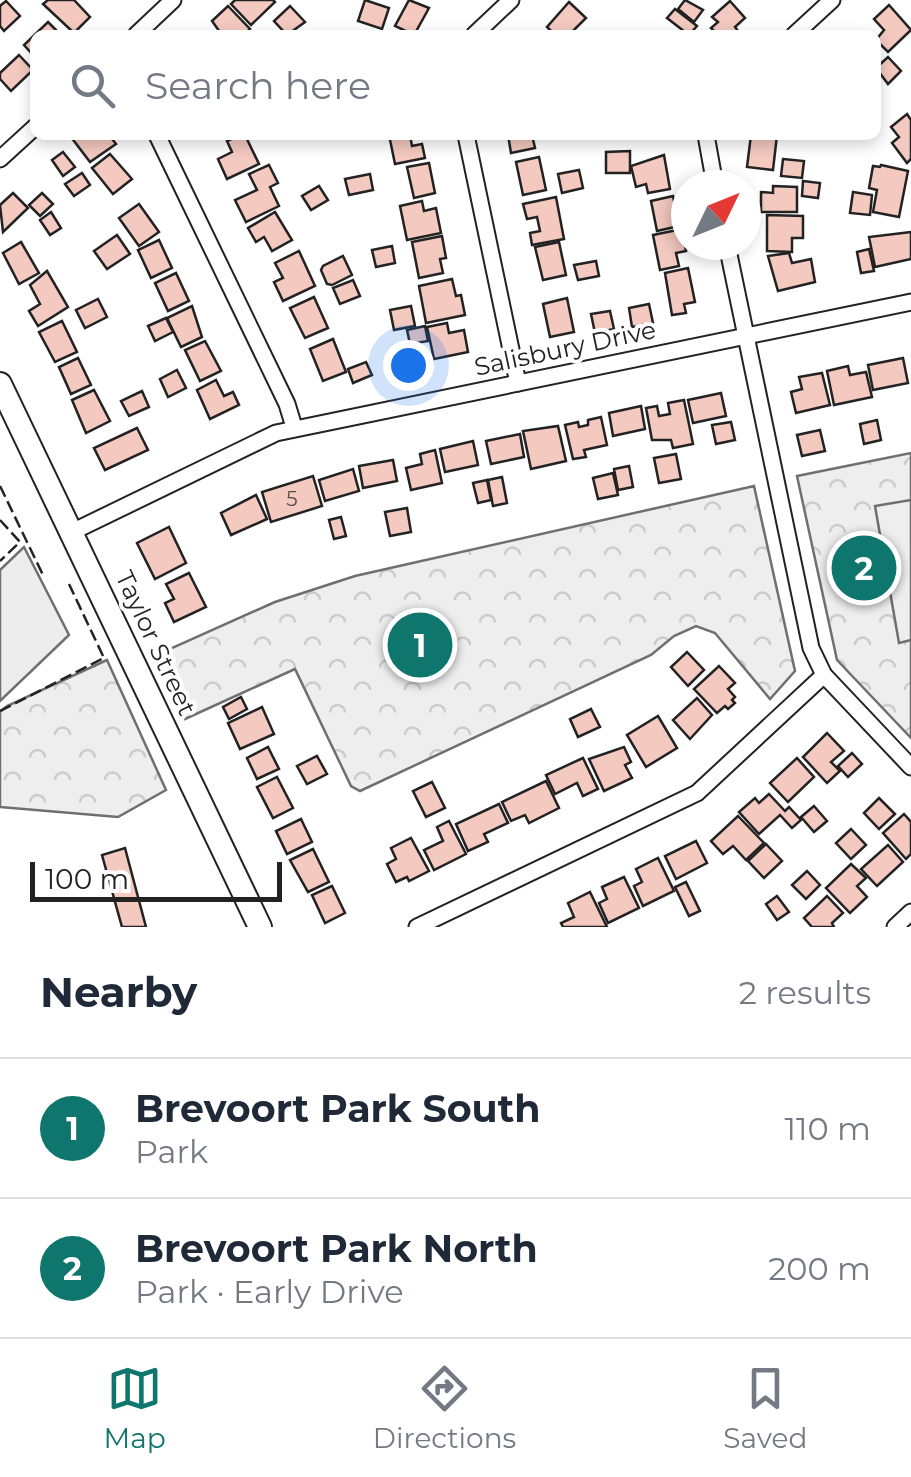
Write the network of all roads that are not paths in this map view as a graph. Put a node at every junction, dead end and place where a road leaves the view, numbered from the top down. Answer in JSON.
{"nodes":[{"id":1,"x":173,"y":0,"type":"edge"},
{"id":2,"x":512,"y":0,"type":"edge"},
{"id":3,"x":832,"y":0,"type":"edge"},
{"id":4,"x":141,"y":30,"type":"edge"},
{"id":5,"x":479,"y":30,"type":"edge"},
{"id":6,"x":799,"y":30,"type":"edge"},
{"id":7,"x":30,"y":132,"type":"edge"},
{"id":8,"x":159,"y":140,"type":"edge"},
{"id":9,"x":467,"y":140,"type":"edge"},
{"id":10,"x":707,"y":140,"type":"edge"},
{"id":11,"x":0,"y":159,"type":"edge"},
{"id":12,"x":712,"y":170,"type":"edge"},
{"id":13,"x":730,"y":260,"type":"edge"},
{"id":14,"x":911,"y":302,"type":"edge"},
{"id":15,"x":744,"y":336,"type":"junction"},
{"id":16,"x":518,"y":383,"type":"junction"},
{"id":17,"x":0,"y":384,"type":"edge"},
{"id":18,"x":294,"y":428,"type":"junction"},
{"id":19,"x":72,"y":532,"type":"junction"},
{"id":20,"x":824,"y":675,"type":"junction"},
{"id":21,"x":911,"y":767,"type":"edge"},
{"id":22,"x":911,"y":912,"type":"edge"},
{"id":23,"x":260,"y":927,"type":"edge"},
{"id":24,"x":417,"y":927,"type":"edge"},
{"id":25,"x":894,"y":927,"type":"edge"}],
"edges":[{"from":1,"to":4,"type":"street"},
{"from":2,"to":5,"type":"street"},
{"from":3,"to":6,"type":"street"},
{"from":7,"to":11,"type":"street"},
{"from":8,"to":18,"type":"street"},
{"from":9,"to":16,"type":"street"},
{"from":10,"to":12,"type":"street"},
{"from":13,"to":15,"type":"street"},
{"from":14,"to":15,"type":"street","name":"Salisbury Drive"},
{"from":15,"to":16,"type":"street","name":"Salisbury Drive"},
{"from":15,"to":20,"type":"street"},
{"from":16,"to":18,"type":"street","name":"Salisbury Drive"},
{"from":17,"to":19,"type":"main road","name":"Taylor Street"},
{"from":18,"to":19,"type":"street","name":"Salisbury Drive"},
{"from":19,"to":23,"type":"main road","name":"Taylor Street"},
{"from":20,"to":21,"type":"street"},
{"from":20,"to":24,"type":"street"},
{"from":22,"to":25,"type":"street"}]}
